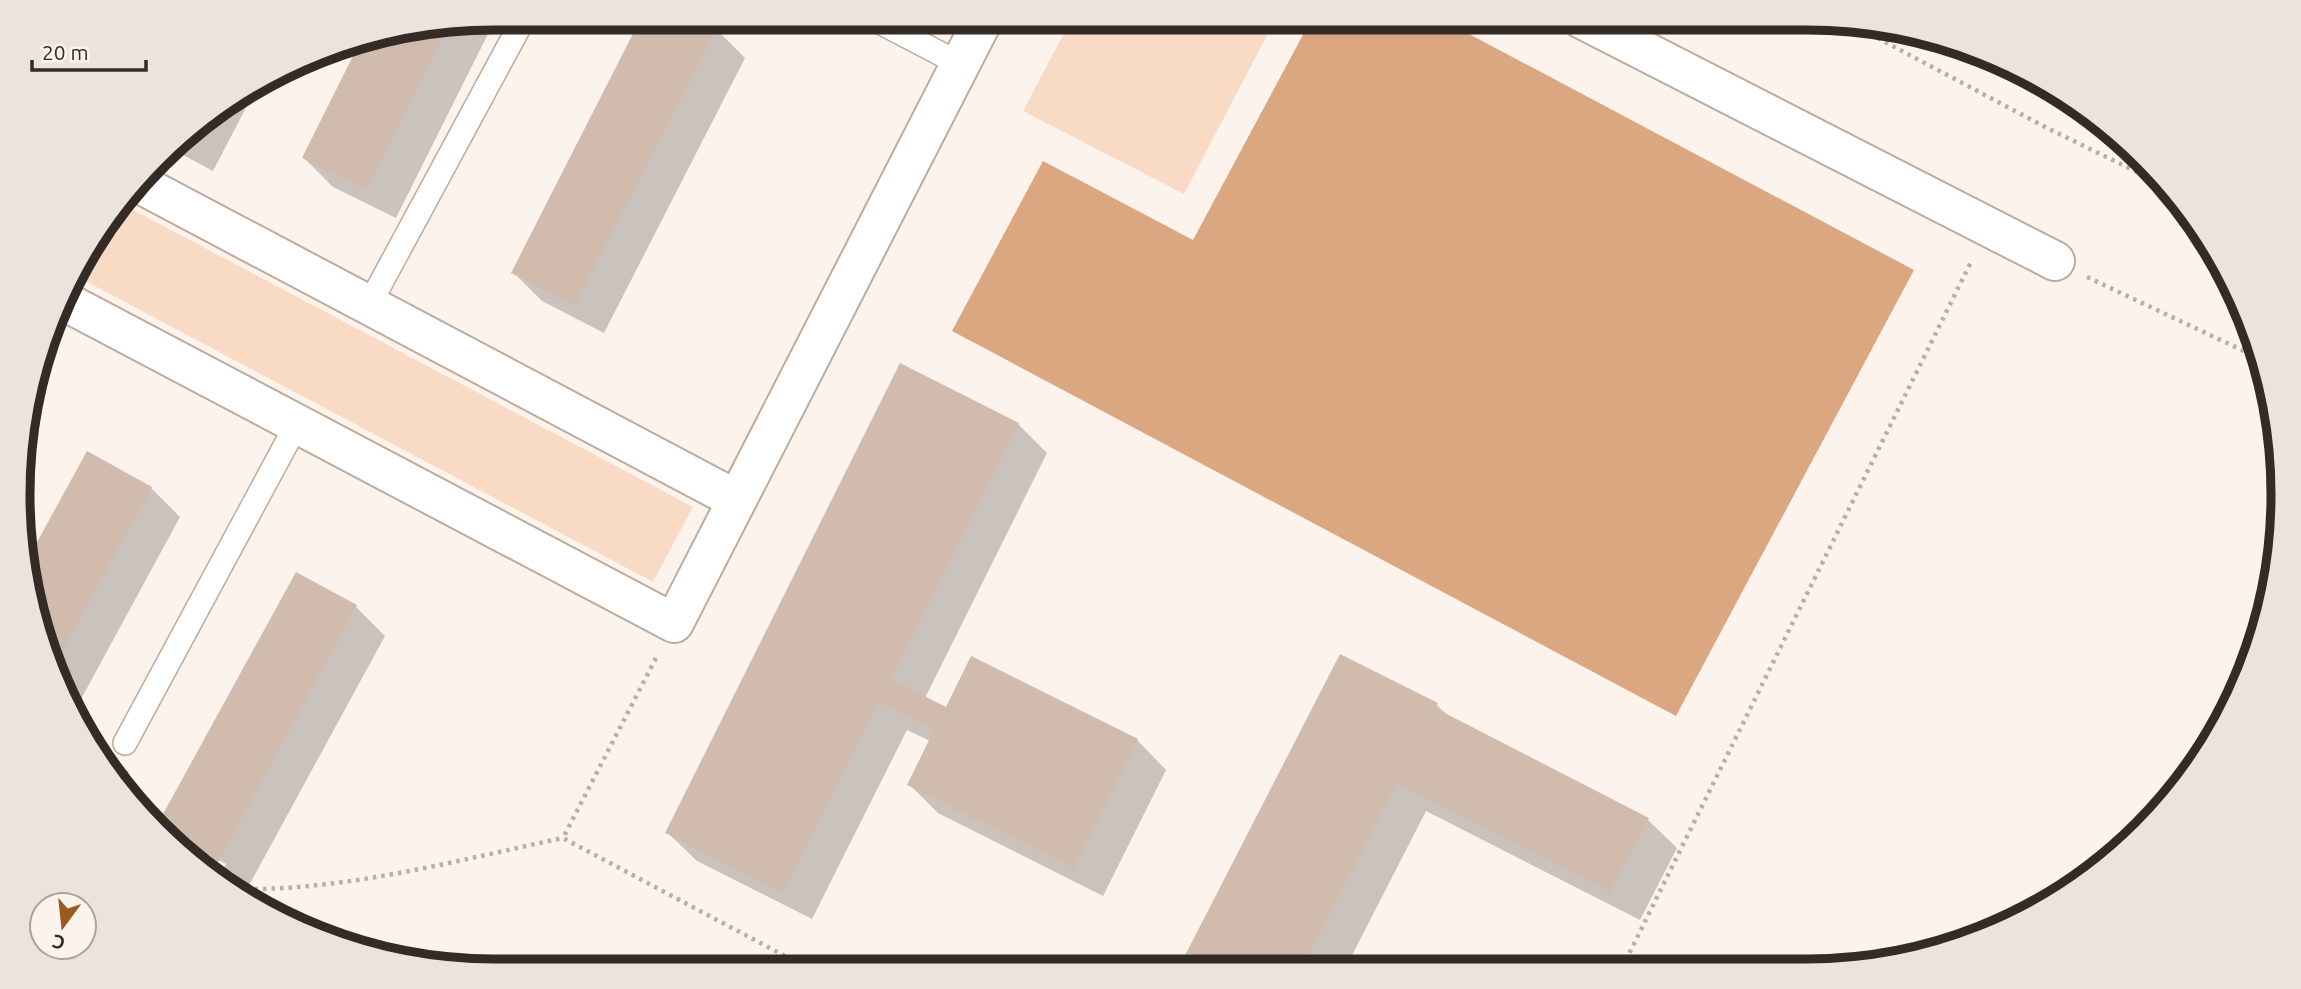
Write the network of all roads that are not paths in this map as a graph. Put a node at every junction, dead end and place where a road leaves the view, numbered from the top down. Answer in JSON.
{"nodes":[{"id":1,"x":518,"y":30,"type":"edge"},
{"id":2,"x":895,"y":30,"type":"edge"},
{"id":3,"x":978,"y":30,"type":"edge"},
{"id":4,"x":1603,"y":30,"type":"edge"},
{"id":5,"x":962,"y":65,"type":"junction"},
{"id":6,"x":146,"y":187,"type":"edge"},
{"id":7,"x":2055,"y":261,"type":"road end"},
{"id":8,"x":71,"y":305,"type":"edge"},
{"id":9,"x":369,"y":305,"type":"junction"},
{"id":10,"x":297,"y":424,"type":"junction"},
{"id":11,"x":737,"y":500,"type":"junction"},
{"id":12,"x":125,"y":743,"type":"dead end"}],
"edges":[{"from":1,"to":9,"type":"lane"},
{"from":2,"to":5,"type":"lane"},
{"from":3,"to":5,"type":"street"},
{"from":4,"to":7,"type":"street"},
{"from":5,"to":11,"type":"street"},
{"from":6,"to":9,"type":"street"},
{"from":8,"to":10,"type":"street"},
{"from":9,"to":11,"type":"street"},
{"from":10,"to":11,"type":"street"},
{"from":10,"to":12,"type":"lane"}]}
